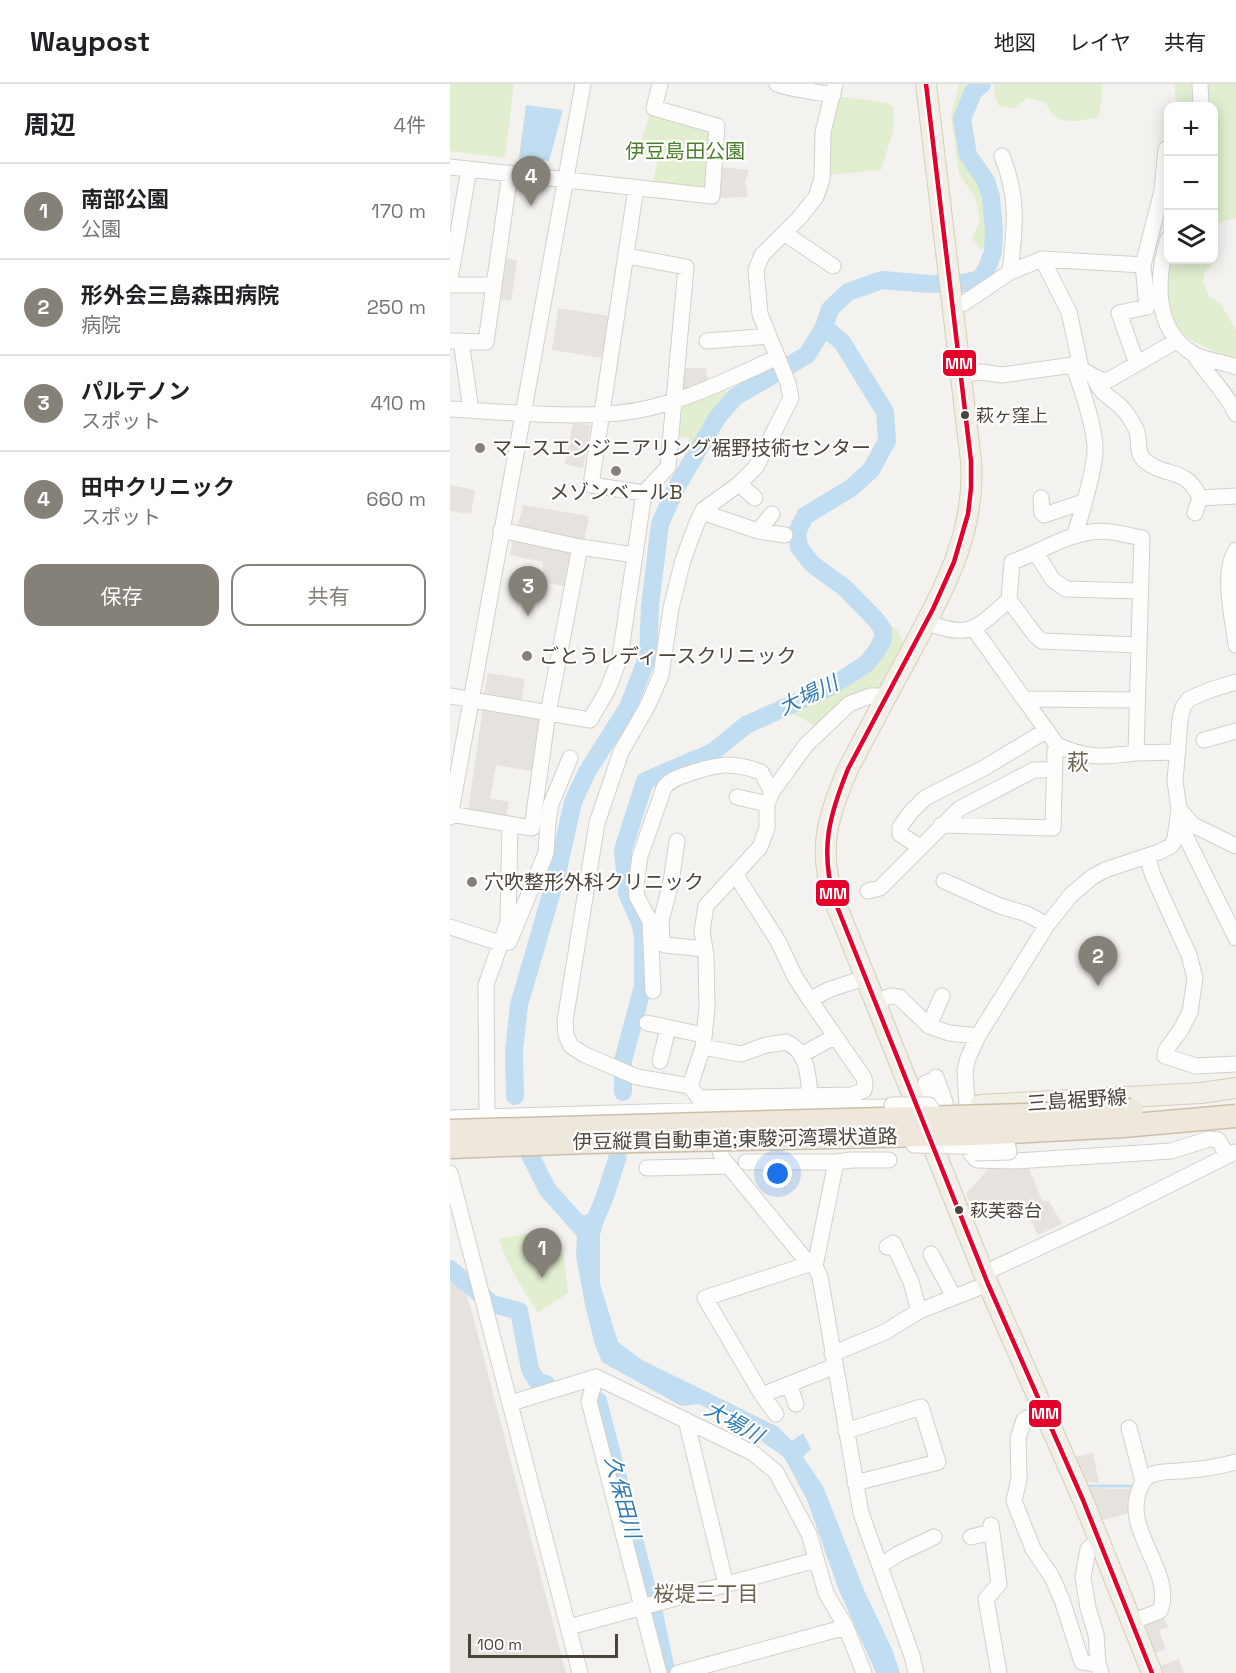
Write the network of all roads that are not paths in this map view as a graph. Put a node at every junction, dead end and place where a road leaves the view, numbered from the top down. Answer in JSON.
{"nodes":[{"id":1,"x":584,"y":84,"type":"edge"},
{"id":2,"x":660,"y":84,"type":"edge"},
{"id":3,"x":777,"y":84,"type":"edge"},
{"id":4,"x":926,"y":84,"type":"edge"},
{"id":5,"x":1200,"y":84,"type":"edge"},
{"id":6,"x":834,"y":89,"type":"edge"},
{"id":7,"x":1201,"y":102,"type":"edge"},
{"id":8,"x":1002,"y":156,"type":"dead end"},
{"id":9,"x":1165,"y":156,"type":"edge"},
{"id":10,"x":450,"y":166,"type":"edge"},
{"id":11,"x":469,"y":169,"type":"junction"},
{"id":12,"x":510,"y":173,"type":"junction"},
{"id":13,"x":566,"y":180,"type":"junction"},
{"id":14,"x":636,"y":188,"type":"junction"},
{"id":15,"x":784,"y":233,"type":"junction"},
{"id":16,"x":453,"y":249,"type":"edge"},
{"id":17,"x":1164,"y":253,"type":"edge"},
{"id":18,"x":627,"y":256,"type":"junction"},
{"id":19,"x":1042,"y":260,"type":"junction"},
{"id":20,"x":1143,"y":265,"type":"junction"},
{"id":21,"x":833,"y":266,"type":"dead end"},
{"id":22,"x":1010,"y":272,"type":"junction"},
{"id":23,"x":450,"y":279,"type":"edge"},
{"id":24,"x":450,"y":285,"type":"edge"},
{"id":25,"x":493,"y":285,"type":"junction"},
{"id":26,"x":953,"y":304,"type":"junction"},
{"id":27,"x":1154,"y":306,"type":"junction"},
{"id":28,"x":769,"y":336,"type":"junction"},
{"id":29,"x":707,"y":340,"type":"dead end"},
{"id":30,"x":1176,"y":340,"type":"junction"},
{"id":31,"x":456,"y":341,"type":"edge"},
{"id":32,"x":1194,"y":354,"type":"junction"},
{"id":33,"x":778,"y":357,"type":"junction"},
{"id":34,"x":1137,"y":364,"type":"junction"},
{"id":35,"x":1077,"y":367,"type":"junction"},
{"id":36,"x":1236,"y":367,"type":"edge"},
{"id":37,"x":962,"y":374,"type":"junction"},
{"id":38,"x":1095,"y":379,"type":"junction"},
{"id":39,"x":673,"y":401,"type":"junction"},
{"id":40,"x":450,"y":409,"type":"edge"},
{"id":41,"x":471,"y":410,"type":"junction"},
{"id":42,"x":602,"y":413,"type":"junction"},
{"id":43,"x":522,"y":414,"type":"junction"},
{"id":44,"x":1236,"y":414,"type":"edge"},
{"id":45,"x":739,"y":484,"type":"junction"},
{"id":46,"x":644,"y":494,"type":"junction"},
{"id":47,"x":1236,"y":496,"type":"edge"},
{"id":48,"x":755,"y":498,"type":"dead end"},
{"id":49,"x":1041,"y":498,"type":"dead end"},
{"id":50,"x":1200,"y":498,"type":"junction"},
{"id":51,"x":1083,"y":502,"type":"junction"},
{"id":52,"x":702,"y":512,"type":"junction"},
{"id":53,"x":1195,"y":513,"type":"dead end"},
{"id":54,"x":772,"y":514,"type":"dead end"},
{"id":55,"x":501,"y":530,"type":"junction"},
{"id":56,"x":758,"y":531,"type":"junction"},
{"id":57,"x":785,"y":536,"type":"dead end"},
{"id":58,"x":1074,"y":536,"type":"junction"},
{"id":59,"x":580,"y":546,"type":"junction"},
{"id":60,"x":1036,"y":553,"type":"junction"},
{"id":61,"x":634,"y":555,"type":"junction"},
{"id":62,"x":1234,"y":558,"type":"edge"},
{"id":63,"x":1140,"y":591,"type":"junction"},
{"id":64,"x":1009,"y":600,"type":"junction"},
{"id":65,"x":926,"y":622,"type":"junction"},
{"id":66,"x":974,"y":629,"type":"junction"},
{"id":67,"x":1138,"y":645,"type":"junction"},
{"id":68,"x":1236,"y":645,"type":"edge"},
{"id":69,"x":1236,"y":682,"type":"edge"},
{"id":70,"x":450,"y":696,"type":"edge"},
{"id":71,"x":887,"y":696,"type":"junction"},
{"id":72,"x":1024,"y":699,"type":"junction"},
{"id":73,"x":470,"y":700,"type":"junction"},
{"id":74,"x":1137,"y":700,"type":"junction"},
{"id":75,"x":548,"y":712,"type":"junction"},
{"id":76,"x":1047,"y":730,"type":"junction"},
{"id":77,"x":1236,"y":731,"type":"edge"},
{"id":78,"x":1204,"y":740,"type":"dead end"},
{"id":79,"x":1057,"y":745,"type":"junction"},
{"id":80,"x":1178,"y":752,"type":"junction"},
{"id":81,"x":1136,"y":753,"type":"junction"},
{"id":82,"x":570,"y":758,"type":"dead end"},
{"id":83,"x":1055,"y":770,"type":"junction"},
{"id":84,"x":737,"y":797,"type":"dead end"},
{"id":85,"x":770,"y":798,"type":"junction"},
{"id":86,"x":1179,"y":809,"type":"junction"},
{"id":87,"x":450,"y":815,"type":"edge"},
{"id":88,"x":510,"y":825,"type":"junction"},
{"id":89,"x":941,"y":825,"type":"junction"},
{"id":90,"x":677,"y":841,"type":"dead end"},
{"id":91,"x":1236,"y":846,"type":"edge"},
{"id":92,"x":920,"y":847,"type":"junction"},
{"id":93,"x":1147,"y":856,"type":"junction"},
{"id":94,"x":735,"y":874,"type":"junction"},
{"id":95,"x":944,"y":881,"type":"dead end"},
{"id":96,"x":868,"y":891,"type":"dead end"},
{"id":97,"x":1047,"y":925,"type":"junction"},
{"id":98,"x":450,"y":927,"type":"edge"},
{"id":99,"x":1236,"y":938,"type":"edge"},
{"id":100,"x":500,"y":943,"type":"junction"},
{"id":101,"x":705,"y":949,"type":"junction"},
{"id":102,"x":867,"y":977,"type":"junction"},
{"id":103,"x":653,"y":991,"type":"dead end"},
{"id":104,"x":942,"y":996,"type":"dead end"},
{"id":105,"x":810,"y":1000,"type":"junction"},
{"id":106,"x":876,"y":1001,"type":"junction"},
{"id":107,"x":647,"y":1023,"type":"dead end"},
{"id":108,"x":929,"y":1026,"type":"junction"},
{"id":109,"x":668,"y":1028,"type":"junction"},
{"id":110,"x":978,"y":1036,"type":"junction"},
{"id":111,"x":834,"y":1037,"type":"junction"},
{"id":112,"x":703,"y":1041,"type":"junction"},
{"id":113,"x":803,"y":1054,"type":"junction"},
{"id":114,"x":660,"y":1061,"type":"dead end"},
{"id":115,"x":1236,"y":1064,"type":"edge"},
{"id":116,"x":936,"y":1077,"type":"dead end"},
{"id":117,"x":1236,"y":1088,"type":"edge"},
{"id":118,"x":810,"y":1095,"type":"junction"},
{"id":119,"x":698,"y":1098,"type":"junction"},
{"id":120,"x":1236,"y":1101,"type":"edge"},
{"id":121,"x":751,"y":1102,"type":"junction"},
{"id":122,"x":923,"y":1106,"type":"junction"},
{"id":123,"x":967,"y":1106,"type":"junction"},
{"id":124,"x":487,"y":1117,"type":"junction"},
{"id":125,"x":1236,"y":1117,"type":"edge"},
{"id":126,"x":450,"y":1118,"type":"edge"},
{"id":127,"x":1123,"y":1128,"type":"junction"},
{"id":128,"x":860,"y":1130,"type":"junction"},
{"id":129,"x":927,"y":1130,"type":"junction"},
{"id":130,"x":450,"y":1131,"type":"edge"},
{"id":131,"x":793,"y":1131,"type":"junction"},
{"id":132,"x":713,"y":1135,"type":"junction"},
{"id":133,"x":962,"y":1138,"type":"junction"},
{"id":134,"x":450,"y":1143,"type":"edge"},
{"id":135,"x":450,"y":1147,"type":"edge"},
{"id":136,"x":975,"y":1153,"type":"dead end"},
{"id":137,"x":1124,"y":1154,"type":"junction"},
{"id":138,"x":1232,"y":1154,"type":"edge"},
{"id":139,"x":889,"y":1160,"type":"dead end"},
{"id":140,"x":793,"y":1161,"type":"junction"},
{"id":141,"x":843,"y":1161,"type":"junction"},
{"id":142,"x":746,"y":1162,"type":"dead end"},
{"id":143,"x":728,"y":1166,"type":"junction"},
{"id":144,"x":647,"y":1168,"type":"dead end"},
{"id":145,"x":450,"y":1173,"type":"edge"},
{"id":146,"x":887,"y":1247,"type":"dead end"},
{"id":147,"x":931,"y":1254,"type":"dead end"},
{"id":148,"x":812,"y":1265,"type":"junction"},
{"id":149,"x":986,"y":1279,"type":"junction"},
{"id":150,"x":954,"y":1298,"type":"junction"},
{"id":151,"x":919,"y":1311,"type":"junction"},
{"id":152,"x":834,"y":1360,"type":"junction"},
{"id":153,"x":596,"y":1377,"type":"junction"},
{"id":154,"x":789,"y":1384,"type":"junction"},
{"id":155,"x":762,"y":1395,"type":"junction"},
{"id":156,"x":511,"y":1403,"type":"junction"},
{"id":157,"x":796,"y":1404,"type":"dead end"},
{"id":158,"x":1043,"y":1409,"type":"junction"},
{"id":159,"x":776,"y":1414,"type":"dead end"},
{"id":160,"x":686,"y":1420,"type":"junction"},
{"id":161,"x":1129,"y":1428,"type":"dead end"},
{"id":162,"x":846,"y":1431,"type":"junction"},
{"id":163,"x":1236,"y":1462,"type":"edge"},
{"id":164,"x":1143,"y":1481,"type":"junction"},
{"id":165,"x":855,"y":1483,"type":"junction"},
{"id":166,"x":934,"y":1537,"type":"dead end"},
{"id":167,"x":971,"y":1537,"type":"dead end"},
{"id":168,"x":1099,"y":1540,"type":"junction"},
{"id":169,"x":816,"y":1560,"type":"junction"},
{"id":170,"x":880,"y":1566,"type":"junction"},
{"id":171,"x":726,"y":1585,"type":"junction"},
{"id":172,"x":642,"y":1608,"type":"junction"},
{"id":173,"x":1131,"y":1622,"type":"junction"},
{"id":174,"x":569,"y":1627,"type":"junction"},
{"id":175,"x":846,"y":1627,"type":"junction"},
{"id":176,"x":1100,"y":1669,"type":"edge"},
{"id":177,"x":580,"y":1673,"type":"edge"},
{"id":178,"x":659,"y":1673,"type":"edge"},
{"id":179,"x":678,"y":1673,"type":"edge"},
{"id":180,"x":864,"y":1673,"type":"edge"},
{"id":181,"x":916,"y":1673,"type":"edge"},
{"id":182,"x":999,"y":1673,"type":"edge"},
{"id":183,"x":1152,"y":1673,"type":"edge"}],
"edges":[{"from":1,"to":13,"type":"street"},
{"from":2,"to":14,"type":"street"},
{"from":3,"to":6,"type":"street"},
{"from":4,"to":26,"type":"main road"},
{"from":5,"to":7,"type":"street"},
{"from":6,"to":15,"type":"street"},
{"from":8,"to":22,"type":"street"},
{"from":9,"to":20,"type":"street"},
{"from":10,"to":11,"type":"street"},
{"from":11,"to":12,"type":"street"},
{"from":11,"to":16,"type":"street"},
{"from":12,"to":13,"type":"street"},
{"from":12,"to":25,"type":"street"},
{"from":13,"to":14,"type":"street"},
{"from":13,"to":43,"type":"street"},
{"from":14,"to":18,"type":"street"},
{"from":15,"to":21,"type":"street"},
{"from":15,"to":28,"type":"street"},
{"from":16,"to":23,"type":"street"},
{"from":17,"to":27,"type":"street"},
{"from":18,"to":39,"type":"street"},
{"from":18,"to":42,"type":"street"},
{"from":19,"to":20,"type":"street"},
{"from":19,"to":22,"type":"street"},
{"from":19,"to":35,"type":"street"},
{"from":20,"to":27,"type":"street"},
{"from":22,"to":26,"type":"street"},
{"from":24,"to":25,"type":"street"},
{"from":25,"to":31,"type":"street"},
{"from":26,"to":37,"type":"main road"},
{"from":27,"to":30,"type":"street"},
{"from":27,"to":34,"type":"street"},
{"from":28,"to":29,"type":"street"},
{"from":28,"to":33,"type":"street"},
{"from":30,"to":32,"type":"street"},
{"from":30,"to":34,"type":"street"},
{"from":31,"to":41,"type":"street"},
{"from":32,"to":36,"type":"street"},
{"from":32,"to":44,"type":"street"},
{"from":33,"to":39,"type":"street"},
{"from":33,"to":45,"type":"street"},
{"from":34,"to":38,"type":"street"},
{"from":35,"to":37,"type":"street"},
{"from":35,"to":38,"type":"street"},
{"from":35,"to":51,"type":"street"},
{"from":37,"to":65,"type":"main road"},
{"from":38,"to":50,"type":"street"},
{"from":39,"to":42,"type":"street"},
{"from":39,"to":46,"type":"street"},
{"from":40,"to":41,"type":"street"},
{"from":41,"to":43,"type":"street"},
{"from":42,"to":43,"type":"street"},
{"from":42,"to":46,"type":"street"},
{"from":43,"to":55,"type":"street"},
{"from":45,"to":48,"type":"street"},
{"from":45,"to":52,"type":"street"},
{"from":46,"to":61,"type":"street"},
{"from":47,"to":50,"type":"street"},
{"from":49,"to":51,"type":"street"},
{"from":50,"to":53,"type":"street"},
{"from":51,"to":58,"type":"street"},
{"from":52,"to":56,"type":"street"},
{"from":52,"to":119,"type":"street"},
{"from":54,"to":56,"type":"street"},
{"from":55,"to":59,"type":"street"},
{"from":55,"to":73,"type":"street"},
{"from":56,"to":57,"type":"street"},
{"from":58,"to":60,"type":"street"},
{"from":58,"to":63,"type":"street"},
{"from":59,"to":61,"type":"street"},
{"from":59,"to":75,"type":"street"},
{"from":60,"to":63,"type":"street"},
{"from":60,"to":64,"type":"street"},
{"from":61,"to":75,"type":"street"},
{"from":62,"to":68,"type":"street"},
{"from":63,"to":67,"type":"street"},
{"from":64,"to":66,"type":"street"},
{"from":64,"to":67,"type":"street"},
{"from":65,"to":66,"type":"street"},
{"from":65,"to":71,"type":"main road"},
{"from":66,"to":72,"type":"street"},
{"from":67,"to":74,"type":"street"},
{"from":69,"to":80,"type":"street"},
{"from":70,"to":73,"type":"street"},
{"from":71,"to":85,"type":"street"},
{"from":71,"to":102,"type":"main road"},
{"from":72,"to":74,"type":"street"},
{"from":72,"to":76,"type":"street"},
{"from":73,"to":75,"type":"street"},
{"from":73,"to":87,"type":"street"},
{"from":74,"to":81,"type":"street"},
{"from":75,"to":88,"type":"street"},
{"from":76,"to":79,"type":"street"},
{"from":76,"to":92,"type":"street"},
{"from":77,"to":78,"type":"street"},
{"from":79,"to":81,"type":"street"},
{"from":79,"to":83,"type":"street"},
{"from":80,"to":81,"type":"street"},
{"from":80,"to":86,"type":"street"},
{"from":82,"to":100,"type":"street"},
{"from":83,"to":89,"type":"street"},
{"from":83,"to":89,"type":"street"},
{"from":84,"to":85,"type":"street"},
{"from":85,"to":94,"type":"street"},
{"from":85,"to":103,"type":"street"},
{"from":86,"to":91,"type":"street"},
{"from":86,"to":93,"type":"street"},
{"from":86,"to":99,"type":"street"},
{"from":87,"to":88,"type":"street"},
{"from":88,"to":100,"type":"street"},
{"from":89,"to":92,"type":"street"},
{"from":90,"to":101,"type":"street"},
{"from":92,"to":96,"type":"street"},
{"from":93,"to":97,"type":"street"},
{"from":93,"to":115,"type":"street"},
{"from":94,"to":101,"type":"street"},
{"from":94,"to":105,"type":"street"},
{"from":95,"to":97,"type":"street"},
{"from":97,"to":110,"type":"street"},
{"from":98,"to":100,"type":"street"},
{"from":100,"to":124,"type":"street"},
{"from":101,"to":112,"type":"street"},
{"from":102,"to":105,"type":"street"},
{"from":102,"to":106,"type":"main road"},
{"from":104,"to":108,"type":"street"},
{"from":105,"to":111,"type":"street"},
{"from":106,"to":108,"type":"street"},
{"from":106,"to":122,"type":"main road"},
{"from":107,"to":109,"type":"street"},
{"from":108,"to":110,"type":"street"},
{"from":109,"to":112,"type":"street"},
{"from":109,"to":114,"type":"street"},
{"from":110,"to":123,"type":"street"},
{"from":111,"to":113,"type":"street"},
{"from":111,"to":118,"type":"street"},
{"from":112,"to":113,"type":"street"},
{"from":112,"to":119,"type":"street"},
{"from":113,"to":118,"type":"street"},
{"from":116,"to":122,"type":"street"},
{"from":117,"to":123,"type":"main road","name":"三島裾野線"},
{"from":118,"to":121,"type":"street"},
{"from":119,"to":121,"type":"street"},
{"from":119,"to":124,"type":"street"},
{"from":119,"to":132,"type":"street"},
{"from":120,"to":130,"type":"highway","name":"伊豆縦貫自動車道;東駿河湾環状道路","bridge":true},
{"from":121,"to":122,"type":"street"},
{"from":122,"to":123,"type":"main road","name":"三島裾野線"},
{"from":122,"to":129,"type":"main road"},
{"from":122,"to":133,"type":"street","bridge":true},
{"from":122,"to":133,"type":"street","bridge":true},
{"from":124,"to":126,"type":"street"},
{"from":125,"to":127,"type":"main road","name":"三島裾野線"},
{"from":125,"to":135,"type":"highway","name":"伊豆縦貫自動車道;東駿河湾環状道路","bridge":true},
{"from":127,"to":133,"type":"main road","name":"三島裾野線"},
{"from":127,"to":137,"type":"street"},
{"from":128,"to":129,"type":"street"},
{"from":128,"to":131,"type":"street"},
{"from":128,"to":141,"type":"street"},
{"from":129,"to":133,"type":"main road","name":"三島裾野線"},
{"from":129,"to":149,"type":"main road"},
{"from":131,"to":132,"type":"street"},
{"from":131,"to":140,"type":"street"},
{"from":132,"to":134,"type":"street"},
{"from":132,"to":143,"type":"street"},
{"from":133,"to":136,"type":"street","bridge":true},
{"from":133,"to":137,"type":"street"},
{"from":137,"to":138,"type":"street"},
{"from":138,"to":149,"type":"street"},
{"from":139,"to":141,"type":"street"},
{"from":140,"to":141,"type":"street"},
{"from":140,"to":142,"type":"street"},
{"from":141,"to":148,"type":"street"},
{"from":143,"to":144,"type":"street"},
{"from":143,"to":148,"type":"street"},
{"from":145,"to":156,"type":"street"},
{"from":146,"to":151,"type":"street"},
{"from":147,"to":150,"type":"street"},
{"from":148,"to":152,"type":"street"},
{"from":148,"to":155,"type":"street"},
{"from":149,"to":150,"type":"street"},
{"from":149,"to":158,"type":"main road"},
{"from":150,"to":151,"type":"street"},
{"from":151,"to":152,"type":"street"},
{"from":152,"to":154,"type":"street"},
{"from":152,"to":162,"type":"street"},
{"from":153,"to":156,"type":"street"},
{"from":153,"to":160,"type":"street"},
{"from":153,"to":172,"type":"street"},
{"from":154,"to":155,"type":"street"},
{"from":154,"to":157,"type":"street"},
{"from":155,"to":159,"type":"street"},
{"from":156,"to":174,"type":"street"},
{"from":158,"to":168,"type":"main road"},
{"from":158,"to":176,"type":"street"},
{"from":160,"to":169,"type":"street"},
{"from":160,"to":171,"type":"street"},
{"from":161,"to":164,"type":"street"},
{"from":162,"to":165,"type":"street"},
{"from":162,"to":165,"type":"street"},
{"from":163,"to":164,"type":"street"},
{"from":164,"to":173,"type":"street"},
{"from":165,"to":170,"type":"street"},
{"from":166,"to":170,"type":"street"},
{"from":167,"to":182,"type":"street"},
{"from":168,"to":173,"type":"main road"},
{"from":168,"to":176,"type":"street"},
{"from":169,"to":171,"type":"street"},
{"from":169,"to":175,"type":"street"},
{"from":170,"to":181,"type":"street"},
{"from":171,"to":172,"type":"street"},
{"from":172,"to":174,"type":"street"},
{"from":172,"to":178,"type":"street"},
{"from":173,"to":183,"type":"main road"},
{"from":174,"to":177,"type":"street"},
{"from":175,"to":179,"type":"street"},
{"from":175,"to":180,"type":"street"}]}
